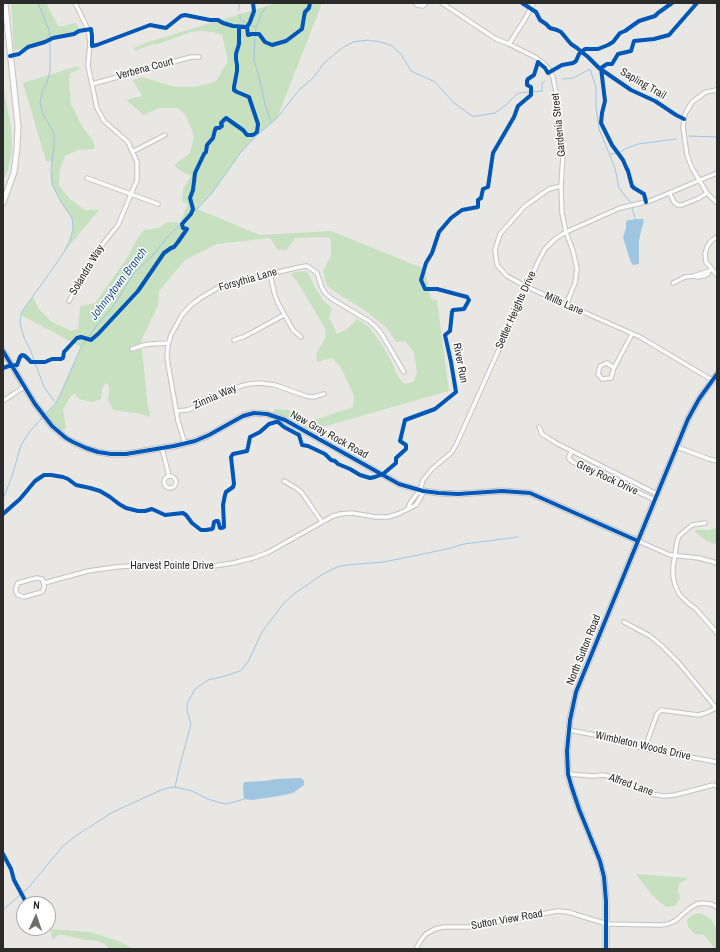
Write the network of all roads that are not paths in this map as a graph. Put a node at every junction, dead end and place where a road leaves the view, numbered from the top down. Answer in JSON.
{"nodes":[{"id":1,"x":5,"y":3,"type":"edge"},
{"id":2,"x":74,"y":3,"type":"edge"},
{"id":3,"x":415,"y":3,"type":"edge"},
{"id":4,"x":426,"y":3,"type":"edge"},
{"id":5,"x":442,"y":3,"type":"edge"},
{"id":6,"x":533,"y":3,"type":"edge"},
{"id":7,"x":509,"y":44,"type":"junction"},
{"id":8,"x":199,"y":58,"type":"dead end"},
{"id":9,"x":92,"y":84,"type":"junction"},
{"id":10,"x":717,"y":90,"type":"edge"},
{"id":11,"x":165,"y":135,"type":"dead end"},
{"id":12,"x":132,"y":152,"type":"junction"},
{"id":13,"x":717,"y":173,"type":"edge"},
{"id":14,"x":87,"y":178,"type":"dead end"},
{"id":15,"x":699,"y":180,"type":"junction"},
{"id":16,"x":561,"y":186,"type":"junction"},
{"id":17,"x":708,"y":193,"type":"junction"},
{"id":18,"x":131,"y":194,"type":"junction"},
{"id":19,"x":670,"y":194,"type":"junction"},
{"id":20,"x":3,"y":203,"type":"edge"},
{"id":21,"x":158,"y":204,"type":"dead end"},
{"id":22,"x":717,"y":204,"type":"edge"},
{"id":23,"x":566,"y":232,"type":"junction"},
{"id":24,"x":716,"y":238,"type":"edge"},
{"id":25,"x":710,"y":270,"type":"junction"},
{"id":26,"x":270,"y":274,"type":"junction"},
{"id":27,"x":717,"y":275,"type":"edge"},
{"id":28,"x":673,"y":283,"type":"dead end"},
{"id":29,"x":527,"y":287,"type":"junction"},
{"id":30,"x":69,"y":301,"type":"dead end"},
{"id":31,"x":566,"y":305,"type":"junction"},
{"id":32,"x":284,"y":315,"type":"junction"},
{"id":33,"x":632,"y":334,"type":"junction"},
{"id":34,"x":301,"y":337,"type":"dead end"},
{"id":35,"x":234,"y":340,"type":"dead end"},
{"id":36,"x":169,"y":343,"type":"junction"},
{"id":37,"x":132,"y":349,"type":"dead end"},
{"id":38,"x":3,"y":352,"type":"edge"},
{"id":39,"x":614,"y":368,"type":"junction"},
{"id":40,"x":404,"y":372,"type":"dead end"},
{"id":41,"x":717,"y":374,"type":"edge"},
{"id":42,"x":712,"y":380,"type":"junction"},
{"id":43,"x":24,"y":387,"type":"junction"},
{"id":44,"x":324,"y":394,"type":"dead end"},
{"id":45,"x":3,"y":402,"type":"edge"},
{"id":46,"x":176,"y":411,"type":"junction"},
{"id":47,"x":539,"y":427,"type":"dead end"},
{"id":48,"x":185,"y":444,"type":"junction"},
{"id":49,"x":678,"y":444,"type":"junction"},
{"id":50,"x":162,"y":448,"type":"junction"},
{"id":51,"x":572,"y":451,"type":"junction"},
{"id":52,"x":717,"y":461,"type":"edge"},
{"id":53,"x":169,"y":476,"type":"dead end"},
{"id":54,"x":284,"y":481,"type":"dead end"},
{"id":55,"x":420,"y":490,"type":"junction"},
{"id":56,"x":657,"y":494,"type":"junction"},
{"id":57,"x":655,"y":500,"type":"junction"},
{"id":58,"x":408,"y":509,"type":"joint"},
{"id":59,"x":322,"y":522,"type":"junction"},
{"id":60,"x":705,"y":523,"type":"dead end"},
{"id":61,"x":638,"y":541,"type":"junction"},
{"id":62,"x":675,"y":555,"type":"junction"},
{"id":63,"x":717,"y":563,"type":"edge"},
{"id":64,"x":44,"y":583,"type":"junction"},
{"id":65,"x":624,"y":622,"type":"dead end"},
{"id":66,"x":717,"y":633,"type":"edge"},
{"id":67,"x":716,"y":708,"type":"edge"},
{"id":68,"x":569,"y":730,"type":"junction"},
{"id":69,"x":645,"y":748,"type":"junction"},
{"id":70,"x":717,"y":762,"type":"edge"},
{"id":71,"x":568,"y":774,"type":"junction"},
{"id":72,"x":717,"y":786,"type":"edge"},
{"id":73,"x":717,"y":907,"type":"edge"},
{"id":74,"x":607,"y":924,"type":"junction"},
{"id":75,"x":416,"y":949,"type":"edge"},
{"id":76,"x":606,"y":949,"type":"edge"}],
"edges":[{"from":1,"to":20,"type":"street"},
{"from":2,"to":9,"type":"street","name":"Solandra Way"},
{"from":3,"to":4,"type":"street"},
{"from":5,"to":7,"type":"street","name":"Gardenia Street"},
{"from":6,"to":7,"type":"street"},
{"from":7,"to":16,"type":"street","name":"Gardenia Street"},
{"from":8,"to":9,"type":"street","name":"Verbena Court"},
{"from":9,"to":12,"type":"street","name":"Solandra Way"},
{"from":10,"to":15,"type":"street"},
{"from":11,"to":12,"type":"street"},
{"from":12,"to":18,"type":"street","name":"Solandra Way"},
{"from":13,"to":15,"type":"street"},
{"from":14,"to":18,"type":"street"},
{"from":15,"to":17,"type":"street"},
{"from":15,"to":19,"type":"street","name":"Settler Heights Drive"},
{"from":16,"to":23,"type":"street","name":"Gardenia Street"},
{"from":16,"to":29,"type":"street","name":"Mills Lane"},
{"from":17,"to":19,"type":"street"},
{"from":17,"to":22,"type":"street"},
{"from":18,"to":21,"type":"street"},
{"from":18,"to":30,"type":"street","name":"Solandra Way"},
{"from":19,"to":23,"type":"street","name":"Settler Heights Drive"},
{"from":23,"to":29,"type":"street","name":"Settler Heights Drive"},
{"from":23,"to":31,"type":"street","name":"Gardenia Street"},
{"from":24,"to":25,"type":"street"},
{"from":25,"to":27,"type":"street"},
{"from":25,"to":28,"type":"street"},
{"from":26,"to":32,"type":"street"},
{"from":26,"to":36,"type":"street","name":"Forsythia Lane"},
{"from":26,"to":40,"type":"street","name":"Forsythia Lane"},
{"from":29,"to":31,"type":"street","name":"Mills Lane"},
{"from":29,"to":55,"type":"street","name":"Settler Heights Drive"},
{"from":31,"to":33,"type":"street","name":"Mills Lane"},
{"from":32,"to":34,"type":"street"},
{"from":32,"to":35,"type":"street"},
{"from":33,"to":39,"type":"street"},
{"from":33,"to":42,"type":"street","name":"Mills Lane"},
{"from":36,"to":37,"type":"street"},
{"from":36,"to":46,"type":"street","name":"Forsythia Lane"},
{"from":38,"to":43,"type":"street","name":"New Gray Rock Road"},
{"from":39,"to":39,"type":"street"},
{"from":41,"to":42,"type":"street","name":"North Sutton Road"},
{"from":42,"to":49,"type":"street","name":"North Sutton Road"},
{"from":43,"to":45,"type":"street"},
{"from":43,"to":50,"type":"street","name":"New Gray Rock Road"},
{"from":44,"to":46,"type":"street","name":"Zinnia Way"},
{"from":46,"to":48,"type":"street","name":"Forsythia Lane"},
{"from":47,"to":51,"type":"street","name":"Grey Rock Drive"},
{"from":48,"to":50,"type":"street","name":"New Gray Rock Road"},
{"from":48,"to":55,"type":"street","name":"New Gray Rock Road"},
{"from":49,"to":52,"type":"street"},
{"from":49,"to":56,"type":"street","name":"North Sutton Road"},
{"from":50,"to":53,"type":"street"},
{"from":51,"to":56,"type":"street","name":"Grey Rock Drive"},
{"from":51,"to":57,"type":"street","name":"Grey Rock Drive"},
{"from":54,"to":59,"type":"street"},
{"from":55,"to":58,"type":"street","name":"Settler Heights Drive"},
{"from":55,"to":61,"type":"street","name":"New Gray Rock Road"},
{"from":56,"to":57,"type":"street","name":"North Sutton Road"},
{"from":57,"to":61,"type":"street","name":"North Sutton Road"},
{"from":58,"to":59,"type":"street","name":"Harvest Pointe Drive"},
{"from":59,"to":64,"type":"street","name":"Harvest Pointe Drive"},
{"from":60,"to":62,"type":"street"},
{"from":61,"to":62,"type":"street"},
{"from":61,"to":68,"type":"street","name":"North Sutton Road"},
{"from":62,"to":63,"type":"street"},
{"from":62,"to":66,"type":"street"},
{"from":64,"to":64,"type":"street","name":"Harvest Pointe Drive"},
{"from":65,"to":67,"type":"street"},
{"from":67,"to":69,"type":"street"},
{"from":68,"to":69,"type":"street","name":"Wimbleton Woods Drive"},
{"from":68,"to":71,"type":"street","name":"North Sutton Road"},
{"from":69,"to":70,"type":"street","name":"Wimbleton Woods Drive"},
{"from":71,"to":72,"type":"street","name":"Alfred Lane"},
{"from":71,"to":74,"type":"street","name":"North Sutton Road"},
{"from":73,"to":74,"type":"street","name":"Sutton View Road"},
{"from":74,"to":75,"type":"street","name":"Sutton View Road"},
{"from":74,"to":76,"type":"street","name":"North Sutton Road"}]}
